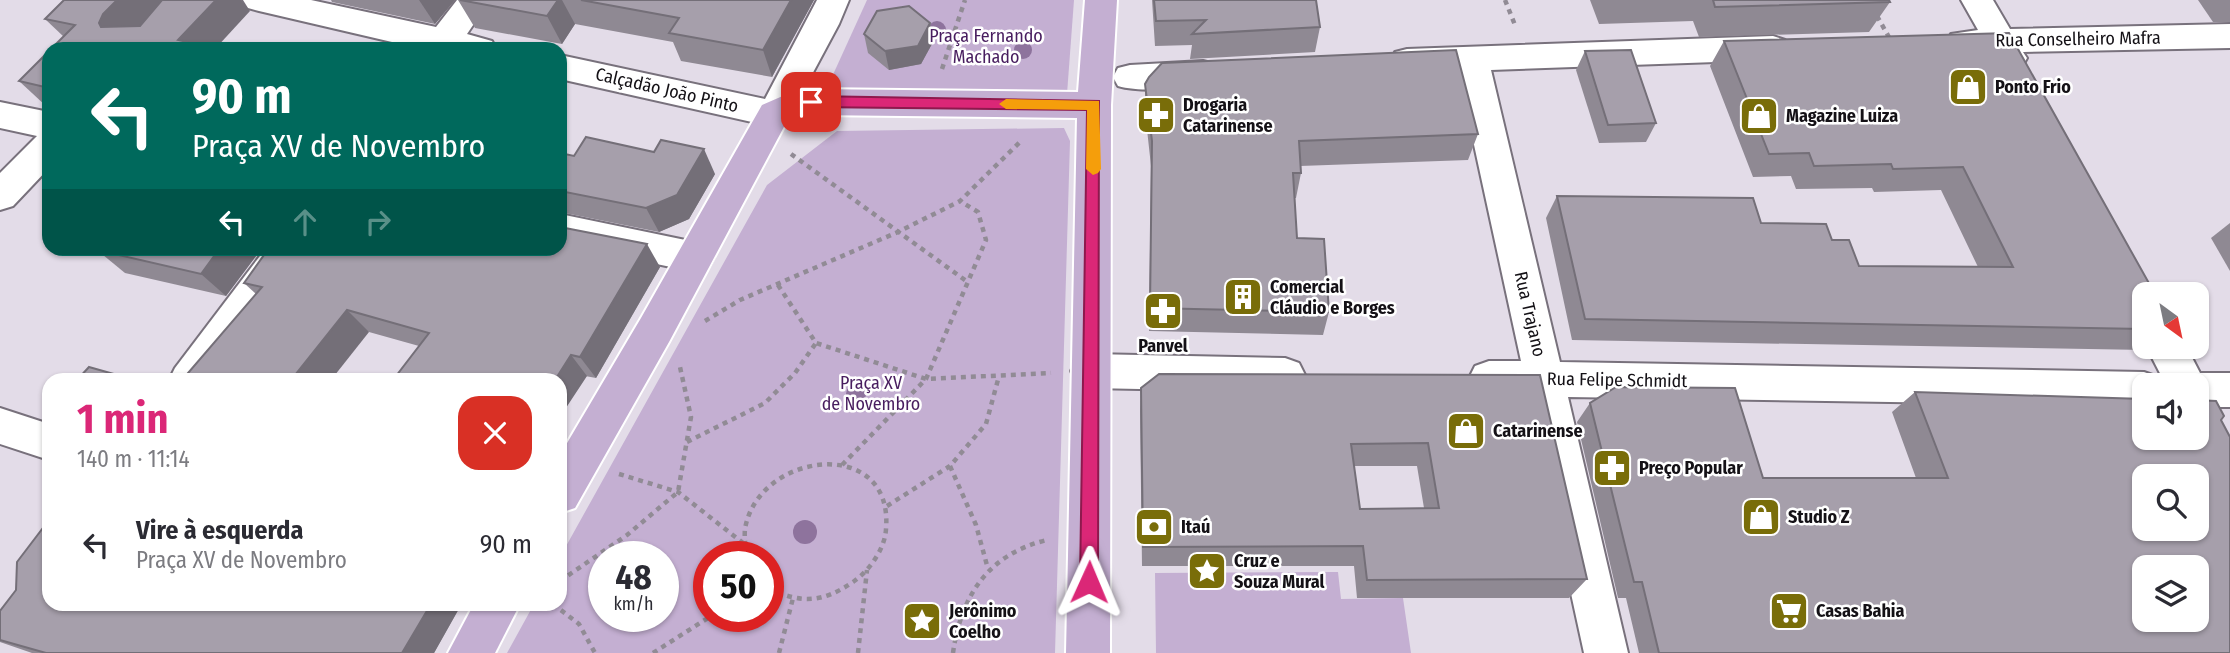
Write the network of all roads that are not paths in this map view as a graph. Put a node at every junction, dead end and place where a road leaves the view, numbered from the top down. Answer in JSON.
{"nodes":[{"id":1,"x":259,"y":0,"type":"edge"},
{"id":2,"x":474,"y":0,"type":"edge"},
{"id":3,"x":833,"y":0,"type":"edge"},
{"id":4,"x":1101,"y":0,"type":"edge"},
{"id":5,"x":1977,"y":0,"type":"edge"},
{"id":6,"x":2230,"y":36,"type":"edge"},
{"id":7,"x":2000,"y":41,"type":"junction"},
{"id":8,"x":429,"y":42,"type":"edge"},
{"id":9,"x":443,"y":42,"type":"edge"},
{"id":10,"x":1893,"y":44,"type":"edge"},
{"id":11,"x":1802,"y":47,"type":"edge"},
{"id":12,"x":1472,"y":58,"type":"junction"},
{"id":13,"x":1376,"y":63,"type":"edge"},
{"id":14,"x":567,"y":69,"type":"edge"},
{"id":15,"x":1239,"y":71,"type":"edge"},
{"id":16,"x":1130,"y":77,"type":"dead end"},
{"id":17,"x":2028,"y":92,"type":"edge"},
{"id":18,"x":1094,"y":105,"type":"junction"},
{"id":19,"x":0,"y":115,"type":"edge"},
{"id":20,"x":42,"y":124,"type":"edge"},
{"id":21,"x":768,"y":124,"type":"junction"},
{"id":22,"x":42,"y":152,"type":"edge"},
{"id":23,"x":0,"y":196,"type":"edge"},
{"id":24,"x":567,"y":230,"type":"edge"},
{"id":25,"x":282,"y":256,"type":"edge"},
{"id":26,"x":695,"y":257,"type":"junction"},
{"id":27,"x":1091,"y":371,"type":"junction"},
{"id":28,"x":195,"y":373,"type":"edge"},
{"id":29,"x":1325,"y":376,"type":"edge"},
{"id":30,"x":1451,"y":378,"type":"edge"},
{"id":31,"x":1544,"y":379,"type":"junction"},
{"id":32,"x":2132,"y":389,"type":"edge"},
{"id":33,"x":2230,"y":390,"type":"edge"},
{"id":34,"x":2209,"y":402,"type":"edge"},
{"id":35,"x":0,"y":426,"type":"edge"},
{"id":36,"x":42,"y":440,"type":"edge"},
{"id":37,"x":567,"y":482,"type":"edge"},
{"id":38,"x":494,"y":611,"type":"edge"},
{"id":39,"x":470,"y":653,"type":"edge"},
{"id":40,"x":1088,"y":653,"type":"edge"},
{"id":41,"x":1606,"y":653,"type":"edge"}],
"edges":[{"from":1,"to":8,"type":"street"},
{"from":2,"to":9,"type":"street"},
{"from":3,"to":21,"type":"street"},
{"from":4,"to":18,"type":"main road"},
{"from":5,"to":7,"type":"street"},
{"from":6,"to":7,"type":"street","name":"Rua Conselheiro Mafra"},
{"from":7,"to":10,"type":"street","name":"Rua Conselheiro Mafra"},
{"from":7,"to":17,"type":"street"},
{"from":11,"to":12,"type":"street"},
{"from":12,"to":13,"type":"street"},
{"from":12,"to":31,"type":"street","name":"Rua Trajano"},
{"from":14,"to":21,"type":"street","name":"Calçadão João Pinto"},
{"from":15,"to":16,"type":"street"},
{"from":18,"to":21,"type":"main road"},
{"from":18,"to":27,"type":"main road"},
{"from":19,"to":20,"type":"street"},
{"from":21,"to":26,"type":"main road"},
{"from":22,"to":23,"type":"street"},
{"from":24,"to":26,"type":"street"},
{"from":25,"to":28,"type":"street"},
{"from":26,"to":37,"type":"main road"},
{"from":27,"to":29,"type":"street"},
{"from":27,"to":40,"type":"main road"},
{"from":30,"to":31,"type":"street","name":"Rua Felipe Schmidt"},
{"from":31,"to":32,"type":"street","name":"Rua Felipe Schmidt"},
{"from":31,"to":41,"type":"street","name":"Rua Trajano"},
{"from":33,"to":34,"type":"street"},
{"from":35,"to":36,"type":"street"},
{"from":38,"to":39,"type":"main road"}]}
